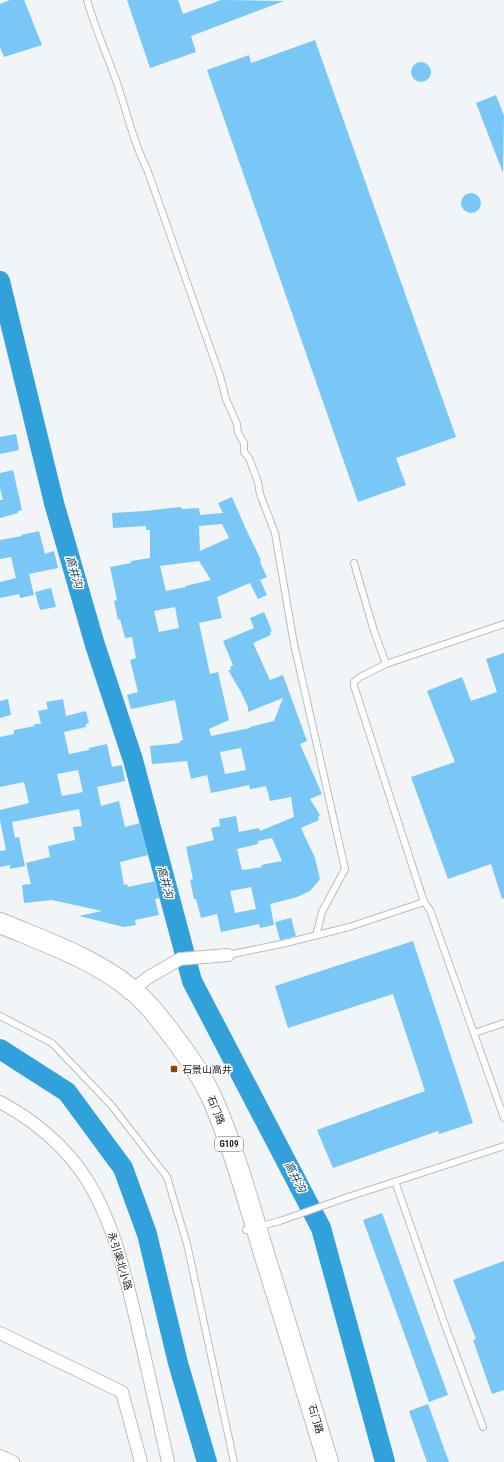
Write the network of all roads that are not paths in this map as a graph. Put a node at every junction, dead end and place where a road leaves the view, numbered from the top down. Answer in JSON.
{"nodes":[{"id":1,"x":87,"y":0,"type":"edge"},
{"id":2,"x":354,"y":563,"type":"dead end"},
{"id":3,"x":504,"y":624,"type":"edge"},
{"id":4,"x":386,"y":664,"type":"junction"},
{"id":5,"x":424,"y":902,"type":"junction"},
{"id":6,"x":0,"y":923,"type":"edge"},
{"id":7,"x":0,"y":932,"type":"edge"},
{"id":8,"x":316,"y":936,"type":"junction"},
{"id":9,"x":228,"y":955,"type":"joint"},
{"id":10,"x":128,"y":993,"type":"junction"},
{"id":11,"x":0,"y":1016,"type":"edge"},
{"id":12,"x":504,"y":1023,"type":"edge"},
{"id":13,"x":474,"y":1034,"type":"junction"},
{"id":14,"x":0,"y":1102,"type":"edge"},
{"id":15,"x":504,"y":1118,"type":"edge"},
{"id":16,"x":504,"y":1146,"type":"edge"},
{"id":17,"x":395,"y":1181,"type":"junction"},
{"id":18,"x":251,"y":1229,"type":"junction"},
{"id":19,"x":0,"y":1334,"type":"edge"},
{"id":20,"x":483,"y":1427,"type":"dead end"},
{"id":21,"x":0,"y":1456,"type":"edge"},
{"id":22,"x":13,"y":1462,"type":"edge"},
{"id":23,"x":140,"y":1462,"type":"edge"},
{"id":24,"x":168,"y":1462,"type":"edge"},
{"id":25,"x":234,"y":1462,"type":"edge"},
{"id":26,"x":318,"y":1462,"type":"edge"},
{"id":27,"x":328,"y":1462,"type":"edge"}],
"edges":[{"from":1,"to":8,"type":"lane"},
{"from":2,"to":4,"type":"lane"},
{"from":3,"to":4,"type":"lane"},
{"from":4,"to":5,"type":"lane"},
{"from":5,"to":8,"type":"lane"},
{"from":5,"to":13,"type":"lane"},
{"from":6,"to":10,"type":"highway","name":"石门路","number":"G109"},
{"from":7,"to":10,"type":"highway","name":"石门路","number":"G109"},
{"from":8,"to":9,"type":"lane"},
{"from":9,"to":10,"type":"street"},
{"from":10,"to":18,"type":"highway","name":"石门路","number":"G109"},
{"from":11,"to":25,"type":"lane"},
{"from":12,"to":13,"type":"lane"},
{"from":13,"to":15,"type":"lane"},
{"from":14,"to":24,"type":"street","name":"永引渠北小路"},
{"from":16,"to":17,"type":"lane"},
{"from":17,"to":18,"type":"lane"},
{"from":17,"to":20,"type":"lane"},
{"from":18,"to":26,"type":"highway","name":"石门路","number":"G109"},
{"from":18,"to":27,"type":"highway","name":"石门路","number":"G109"},
{"from":19,"to":23,"type":"street"},
{"from":21,"to":22,"type":"street"}]}
